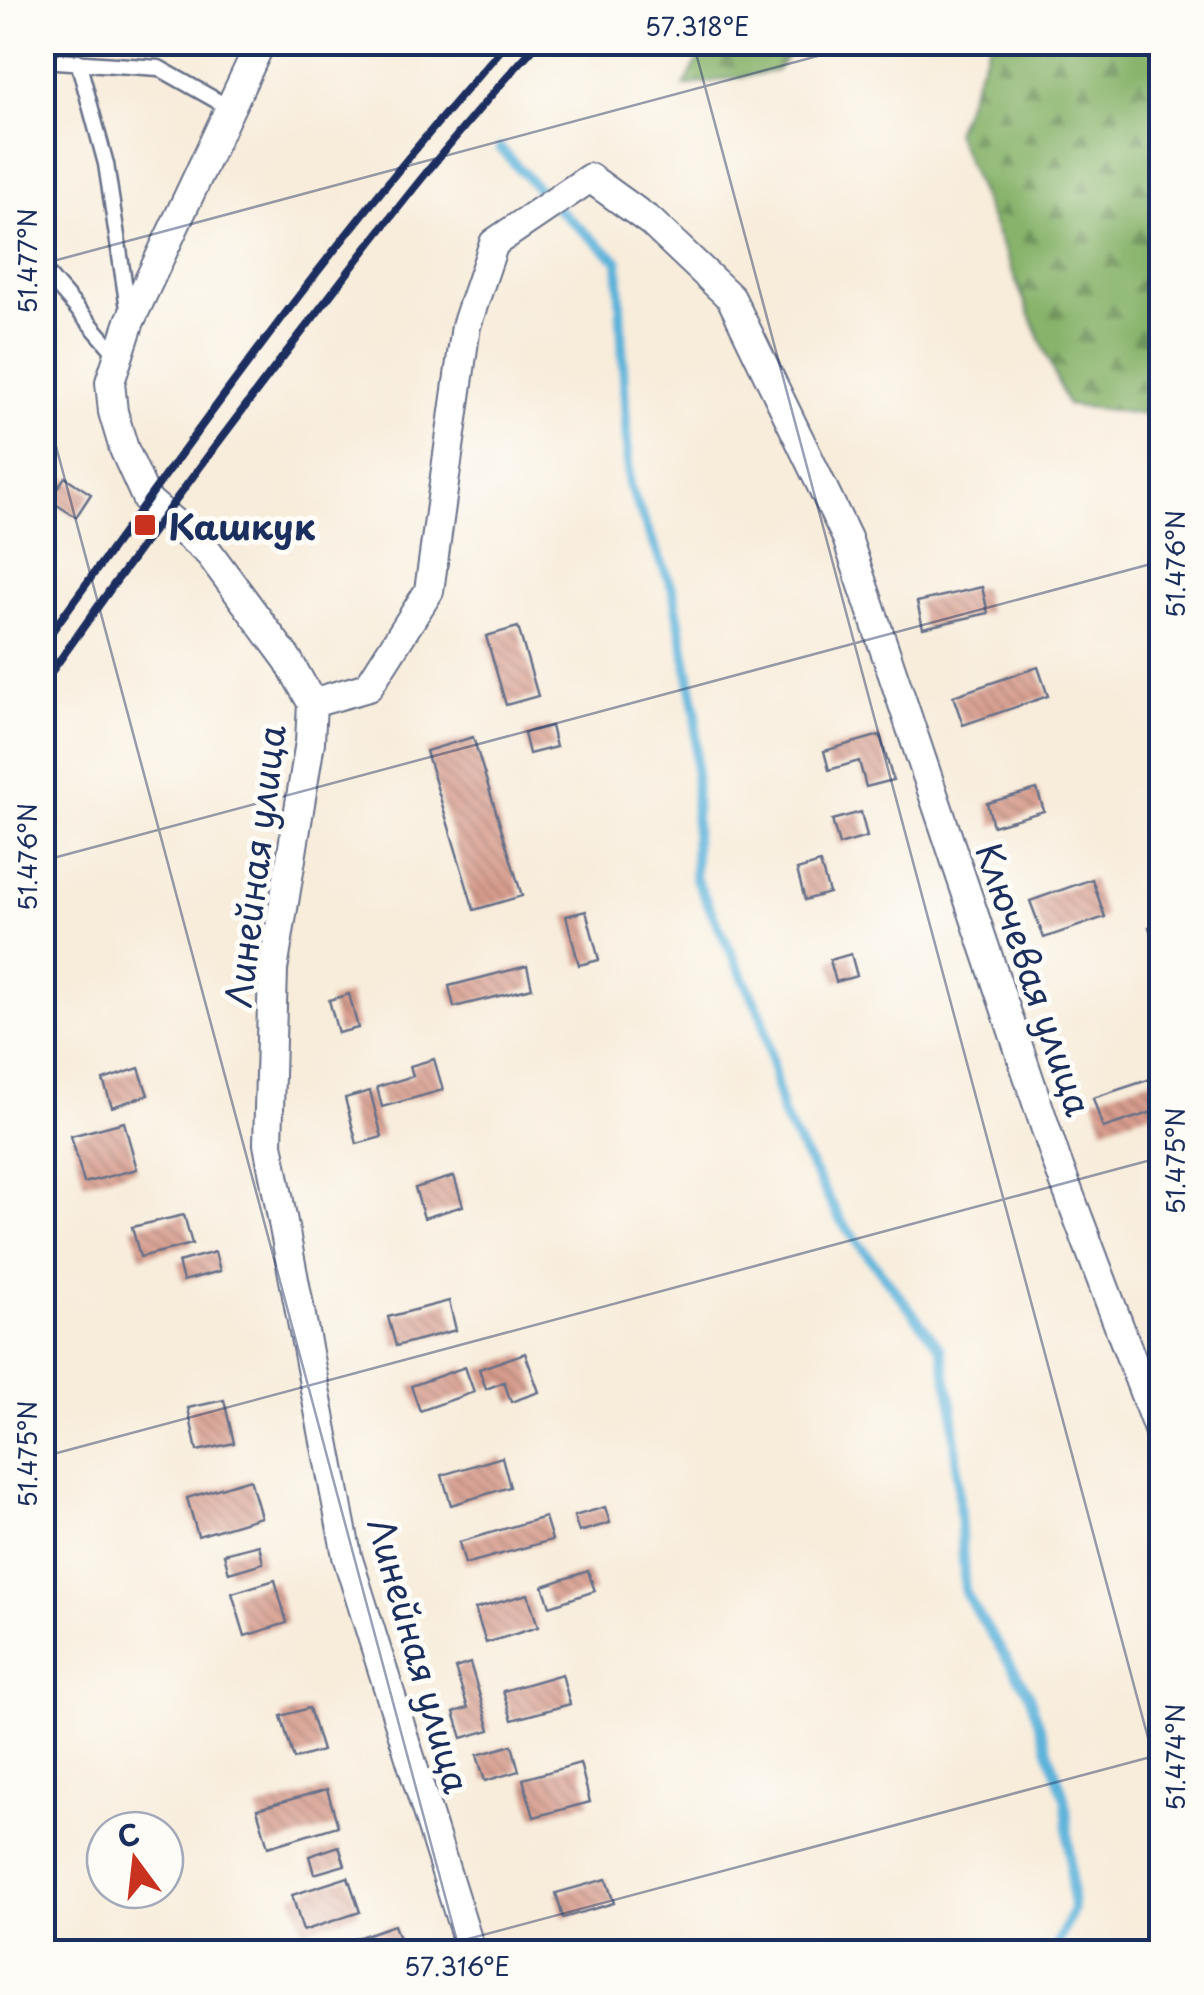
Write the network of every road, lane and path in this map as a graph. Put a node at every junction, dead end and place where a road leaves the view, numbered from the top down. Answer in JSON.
{"nodes":[{"id":1,"x":261,"y":42,"type":"edge"},
{"id":2,"x":42,"y":60,"type":"edge"},
{"id":3,"x":78,"y":61,"type":"junction"},
{"id":4,"x":228,"y":107,"type":"junction"},
{"id":5,"x":42,"y":268,"type":"edge"},
{"id":6,"x":130,"y":321,"type":"junction"},
{"id":7,"x":117,"y":355,"type":"junction"},
{"id":8,"x":312,"y":702,"type":"junction"},
{"id":9,"x":1162,"y":1440,"type":"edge"},
{"id":10,"x":471,"y":1952,"type":"edge"}],
"edges":[{"from":1,"to":4,"type":"street","name":"Линейная улица"},
{"from":2,"to":3,"type":"lane"},
{"from":3,"to":4,"type":"lane"},
{"from":3,"to":6,"type":"lane"},
{"from":4,"to":6,"type":"street","name":"Линейная улица"},
{"from":5,"to":7,"type":"lane"},
{"from":6,"to":7,"type":"street","name":"Линейная улица"},
{"from":7,"to":8,"type":"street","name":"Линейная улица"},
{"from":8,"to":9,"type":"street","name":"Ключевая улица"},
{"from":8,"to":10,"type":"street","name":"Линейная улица"}]}
